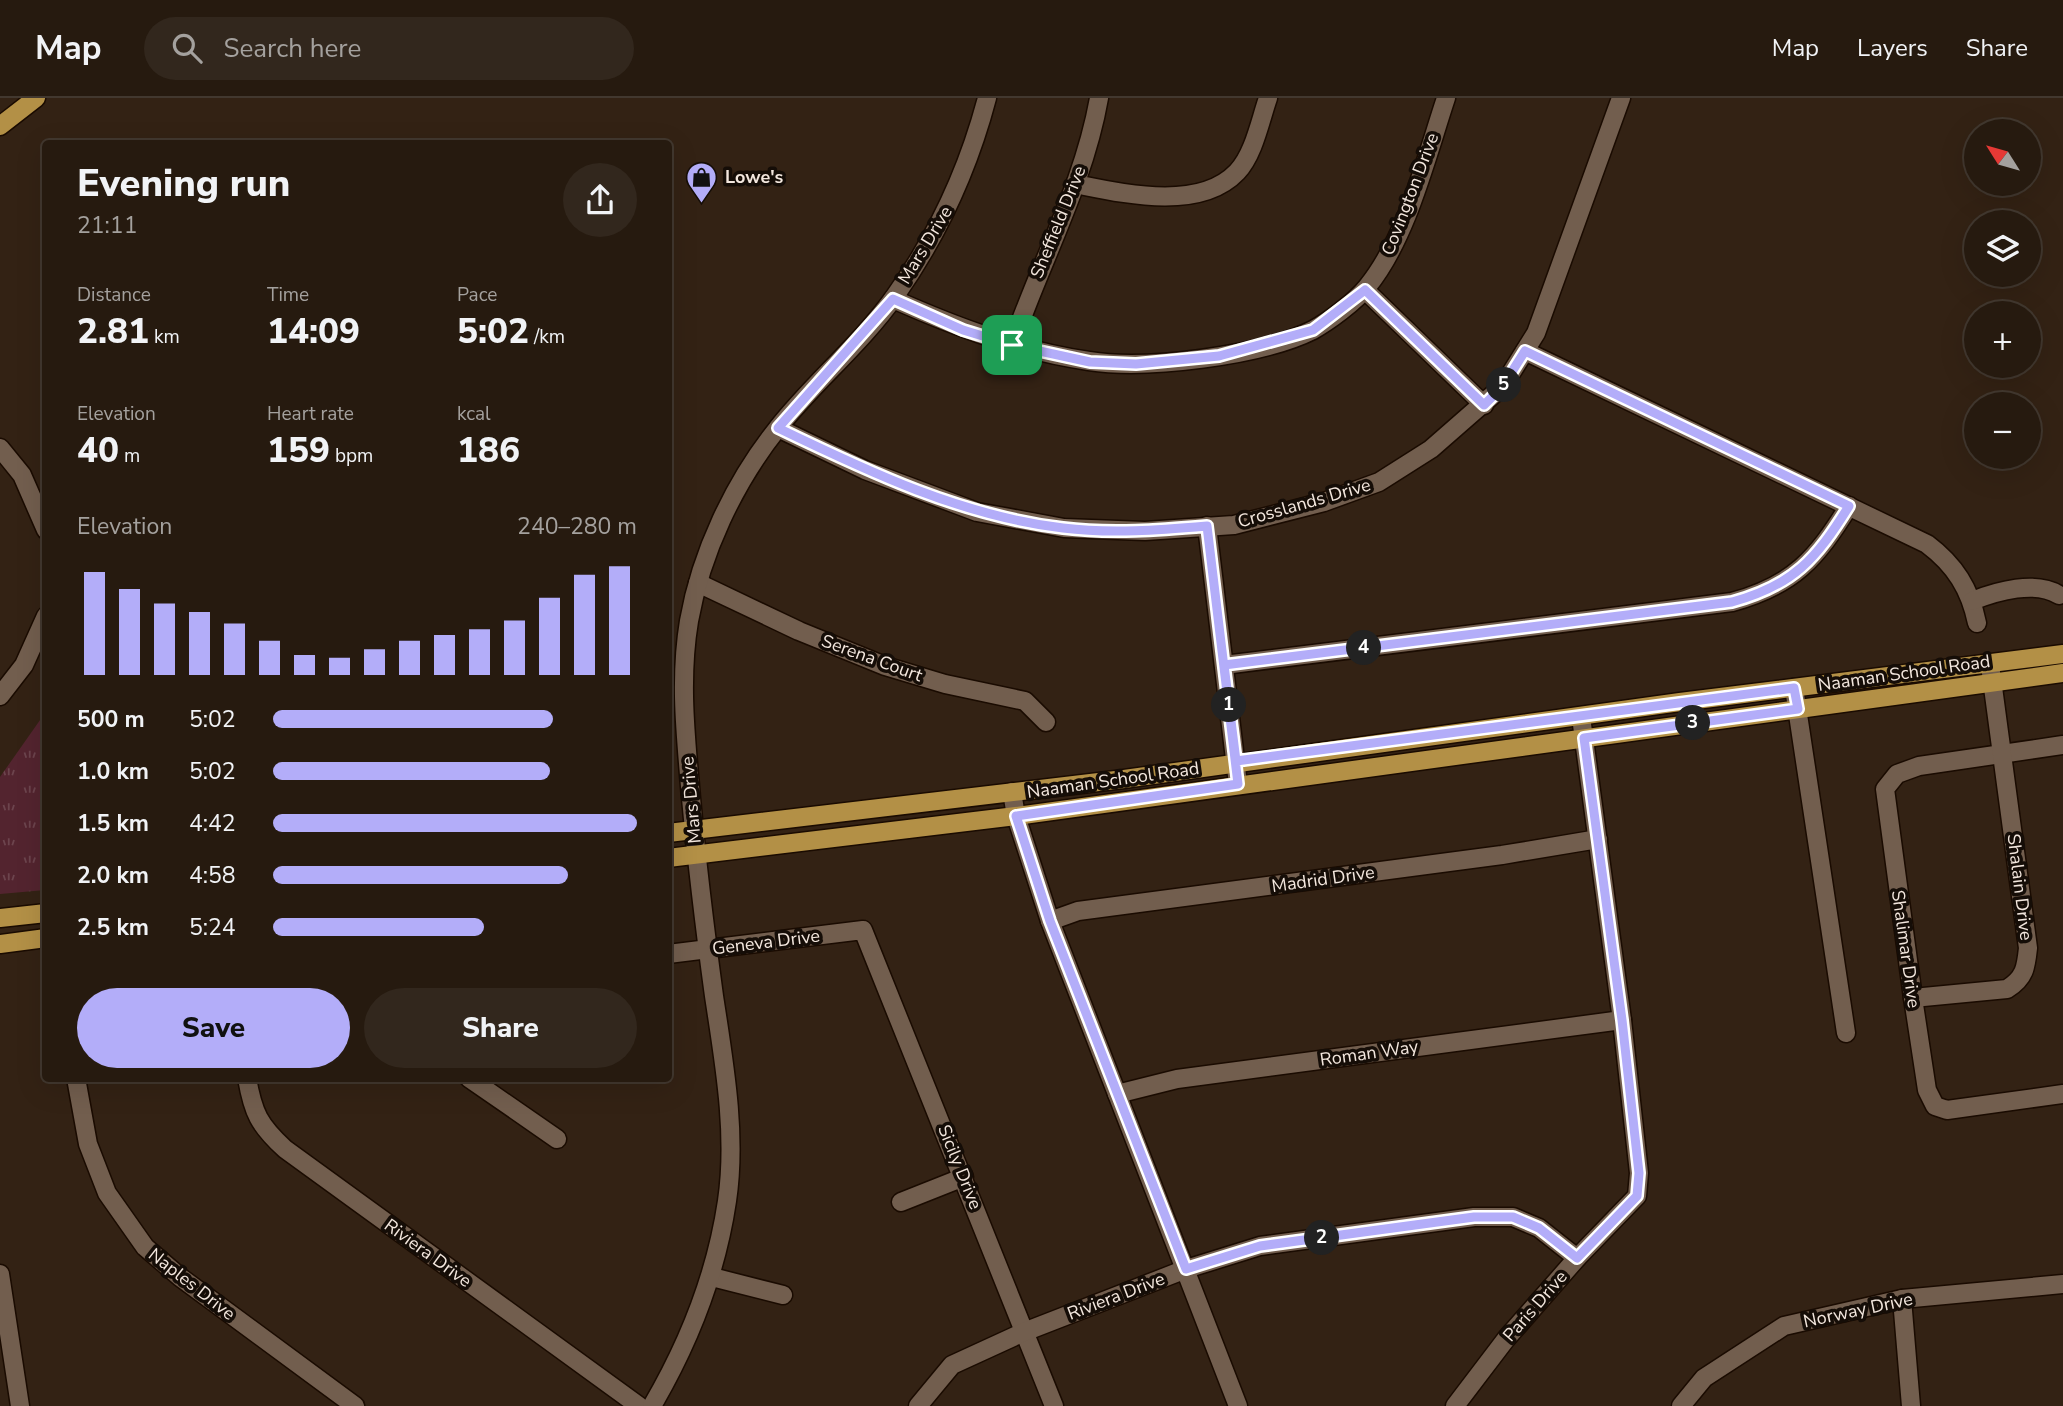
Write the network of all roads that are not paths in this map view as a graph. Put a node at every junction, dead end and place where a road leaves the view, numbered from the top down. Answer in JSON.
{"nodes":[{"id":1,"x":36,"y":98,"type":"edge"},
{"id":2,"x":987,"y":98,"type":"edge"},
{"id":3,"x":1099,"y":98,"type":"edge"},
{"id":4,"x":1268,"y":98,"type":"edge"},
{"id":5,"x":1446,"y":98,"type":"edge"},
{"id":6,"x":1621,"y":98,"type":"edge"},
{"id":7,"x":0,"y":126,"type":"edge"},
{"id":8,"x":1075,"y":184,"type":"junction"},
{"id":9,"x":1365,"y":290,"type":"junction"},
{"id":10,"x":893,"y":299,"type":"junction"},
{"id":11,"x":1012,"y":345,"type":"junction"},
{"id":12,"x":1525,"y":351,"type":"junction"},
{"id":13,"x":1484,"y":405,"type":"junction"},
{"id":14,"x":778,"y":428,"type":"junction"},
{"id":15,"x":0,"y":448,"type":"edge"},
{"id":16,"x":1849,"y":506,"type":"junction"},
{"id":17,"x":42,"y":521,"type":"edge"},
{"id":18,"x":1207,"y":526,"type":"junction"},
{"id":19,"x":698,"y":583,"type":"junction"},
{"id":20,"x":2059,"y":596,"type":"dead end"},
{"id":21,"x":1972,"y":601,"type":"junction"},
{"id":22,"x":1977,"y":623,"type":"dead end"},
{"id":23,"x":42,"y":625,"type":"edge"},
{"id":24,"x":2063,"y":654,"type":"edge"},
{"id":25,"x":1224,"y":665,"type":"junction"},
{"id":26,"x":2063,"y":673,"type":"edge"},
{"id":27,"x":1992,"y":674,"type":"junction"},
{"id":28,"x":1794,"y":688,"type":"junction"},
{"id":29,"x":0,"y":696,"type":"edge"},
{"id":30,"x":1798,"y":709,"type":"junction"},
{"id":31,"x":1581,"y":717,"type":"junction"},
{"id":32,"x":1046,"y":722,"type":"dead end"},
{"id":33,"x":1584,"y":738,"type":"junction"},
{"id":34,"x":2063,"y":745,"type":"edge"},
{"id":35,"x":2003,"y":752,"type":"junction"},
{"id":36,"x":1236,"y":761,"type":"junction"},
{"id":37,"x":1238,"y":784,"type":"junction"},
{"id":38,"x":1012,"y":792,"type":"junction"},
{"id":39,"x":1016,"y":816,"type":"junction"},
{"id":40,"x":694,"y":829,"type":"junction"},
{"id":41,"x":672,"y":832,"type":"edge"},
{"id":42,"x":1598,"y":839,"type":"junction"},
{"id":43,"x":696,"y":855,"type":"junction"},
{"id":44,"x":672,"y":858,"type":"edge"},
{"id":45,"x":42,"y":913,"type":"edge"},
{"id":46,"x":0,"y":918,"type":"edge"},
{"id":47,"x":1050,"y":921,"type":"junction"},
{"id":48,"x":863,"y":930,"type":"joint"},
{"id":49,"x":42,"y":939,"type":"edge"},
{"id":50,"x":0,"y":944,"type":"edge"},
{"id":51,"x":708,"y":949,"type":"junction"},
{"id":52,"x":672,"y":954,"type":"edge"},
{"id":53,"x":1913,"y":998,"type":"junction"},
{"id":54,"x":1622,"y":1020,"type":"junction"},
{"id":55,"x":1846,"y":1034,"type":"dead end"},
{"id":56,"x":77,"y":1082,"type":"edge"},
{"id":57,"x":248,"y":1082,"type":"edge"},
{"id":58,"x":475,"y":1082,"type":"edge"},
{"id":59,"x":1117,"y":1094,"type":"junction"},
{"id":60,"x":2063,"y":1094,"type":"edge"},
{"id":61,"x":557,"y":1139,"type":"dead end"},
{"id":62,"x":964,"y":1177,"type":"junction"},
{"id":63,"x":901,"y":1202,"type":"dead end"},
{"id":64,"x":1577,"y":1258,"type":"junction"},
{"id":65,"x":1186,"y":1269,"type":"junction"},
{"id":66,"x":0,"y":1274,"type":"edge"},
{"id":67,"x":712,"y":1278,"type":"junction"},
{"id":68,"x":2063,"y":1284,"type":"edge"},
{"id":69,"x":783,"y":1295,"type":"dead end"},
{"id":70,"x":1902,"y":1299,"type":"junction"},
{"id":71,"x":1024,"y":1332,"type":"junction"},
{"id":72,"x":20,"y":1406,"type":"edge"},
{"id":73,"x":355,"y":1406,"type":"edge"},
{"id":74,"x":639,"y":1406,"type":"edge"},
{"id":75,"x":652,"y":1406,"type":"edge"},
{"id":76,"x":918,"y":1406,"type":"edge"},
{"id":77,"x":1054,"y":1406,"type":"edge"},
{"id":78,"x":1238,"y":1406,"type":"edge"},
{"id":79,"x":1455,"y":1406,"type":"edge"},
{"id":80,"x":1681,"y":1406,"type":"edge"},
{"id":81,"x":1911,"y":1406,"type":"edge"}],
"edges":[{"from":1,"to":7,"type":"main road"},
{"from":2,"to":10,"type":"street","name":"Mars Drive"},
{"from":3,"to":8,"type":"street","name":"Sheffield Drive"},
{"from":4,"to":8,"type":"street"},
{"from":5,"to":9,"type":"street","name":"Covington Drive"},
{"from":6,"to":12,"type":"street","name":"Crosslands Drive"},
{"from":8,"to":11,"type":"street","name":"Sheffield Drive"},
{"from":9,"to":11,"type":"street","name":"Covington Drive"},
{"from":9,"to":13,"type":"street"},
{"from":10,"to":11,"type":"street","name":"Covington Drive"},
{"from":10,"to":14,"type":"street","name":"Mars Drive"},
{"from":12,"to":13,"type":"street","name":"Crosslands Drive"},
{"from":12,"to":16,"type":"street"},
{"from":13,"to":18,"type":"street","name":"Crosslands Drive"},
{"from":14,"to":18,"type":"street","name":"Crosslands Drive"},
{"from":14,"to":19,"type":"street","name":"Mars Drive"},
{"from":15,"to":17,"type":"street"},
{"from":16,"to":21,"type":"street"},
{"from":16,"to":25,"type":"street"},
{"from":18,"to":25,"type":"street"},
{"from":19,"to":32,"type":"street","name":"Serena Court"},
{"from":19,"to":40,"type":"street","name":"Mars Drive"},
{"from":20,"to":21,"type":"street"},
{"from":21,"to":22,"type":"street"},
{"from":23,"to":29,"type":"street"},
{"from":24,"to":27,"type":"main road","name":"Naaman School Road"},
{"from":25,"to":36,"type":"street"},
{"from":26,"to":27,"type":"main road","name":"Naaman School Road"},
{"from":27,"to":28,"type":"main road","name":"Naaman School Road"},
{"from":27,"to":30,"type":"main road","name":"Naaman School Road"},
{"from":27,"to":35,"type":"street","name":"Shalain Drive"},
{"from":28,"to":30,"type":"street"},
{"from":28,"to":31,"type":"main road","name":"Naaman School Road"},
{"from":30,"to":33,"type":"main road","name":"Naaman School Road"},
{"from":30,"to":55,"type":"street"},
{"from":31,"to":33,"type":"street","name":"Paris Drive"},
{"from":31,"to":36,"type":"main road","name":"Naaman School Road"},
{"from":33,"to":37,"type":"main road","name":"Naaman School Road"},
{"from":33,"to":42,"type":"street","name":"Paris Drive"},
{"from":34,"to":35,"type":"street","name":"Shalimar Drive"},
{"from":35,"to":53,"type":"street","name":"Shalimar Drive"},
{"from":35,"to":53,"type":"street","name":"Shalain Drive"},
{"from":36,"to":37,"type":"street"},
{"from":36,"to":38,"type":"main road","name":"Naaman School Road"},
{"from":37,"to":39,"type":"main road","name":"Naaman School Road"},
{"from":38,"to":39,"type":"street"},
{"from":38,"to":40,"type":"main road","name":"Naaman School Road"},
{"from":39,"to":43,"type":"main road","name":"Naaman School Road"},
{"from":39,"to":47,"type":"street"},
{"from":40,"to":41,"type":"main road","name":"Naaman School Road"},
{"from":40,"to":43,"type":"street","name":"Mars Drive"},
{"from":42,"to":47,"type":"street","name":"Madrid Drive"},
{"from":42,"to":54,"type":"street","name":"Paris Drive"},
{"from":43,"to":44,"type":"main road","name":"Naaman School Road"},
{"from":43,"to":51,"type":"street","name":"Mars Drive"},
{"from":45,"to":46,"type":"main road"},
{"from":47,"to":59,"type":"street"},
{"from":48,"to":51,"type":"street","name":"Geneva Drive"},
{"from":48,"to":62,"type":"street","name":"Sicily Drive"},
{"from":49,"to":50,"type":"main road"},
{"from":51,"to":52,"type":"street","name":"Geneva Drive"},
{"from":51,"to":67,"type":"street","name":"Mars Drive"},
{"from":53,"to":60,"type":"street","name":"Shalimar Drive"},
{"from":54,"to":59,"type":"street","name":"Roman Way"},
{"from":54,"to":64,"type":"street","name":"Paris Drive"},
{"from":56,"to":73,"type":"street","name":"Naples Drive"},
{"from":57,"to":74,"type":"street","name":"Riviera Drive"},
{"from":58,"to":61,"type":"street"},
{"from":59,"to":65,"type":"street"},
{"from":62,"to":63,"type":"street"},
{"from":62,"to":71,"type":"street","name":"Sicily Drive"},
{"from":64,"to":65,"type":"street","name":"Riviera Drive"},
{"from":64,"to":79,"type":"street","name":"Paris Drive"},
{"from":65,"to":71,"type":"street","name":"Riviera Drive"},
{"from":65,"to":78,"type":"street"},
{"from":66,"to":72,"type":"street"},
{"from":67,"to":69,"type":"street"},
{"from":67,"to":75,"type":"street","name":"Mars Drive"},
{"from":68,"to":70,"type":"street","name":"Norway Drive"},
{"from":70,"to":80,"type":"street","name":"Norway Drive"},
{"from":70,"to":81,"type":"street"},
{"from":71,"to":76,"type":"street","name":"Riviera Drive"},
{"from":71,"to":77,"type":"street","name":"Sicily Drive"}]}
